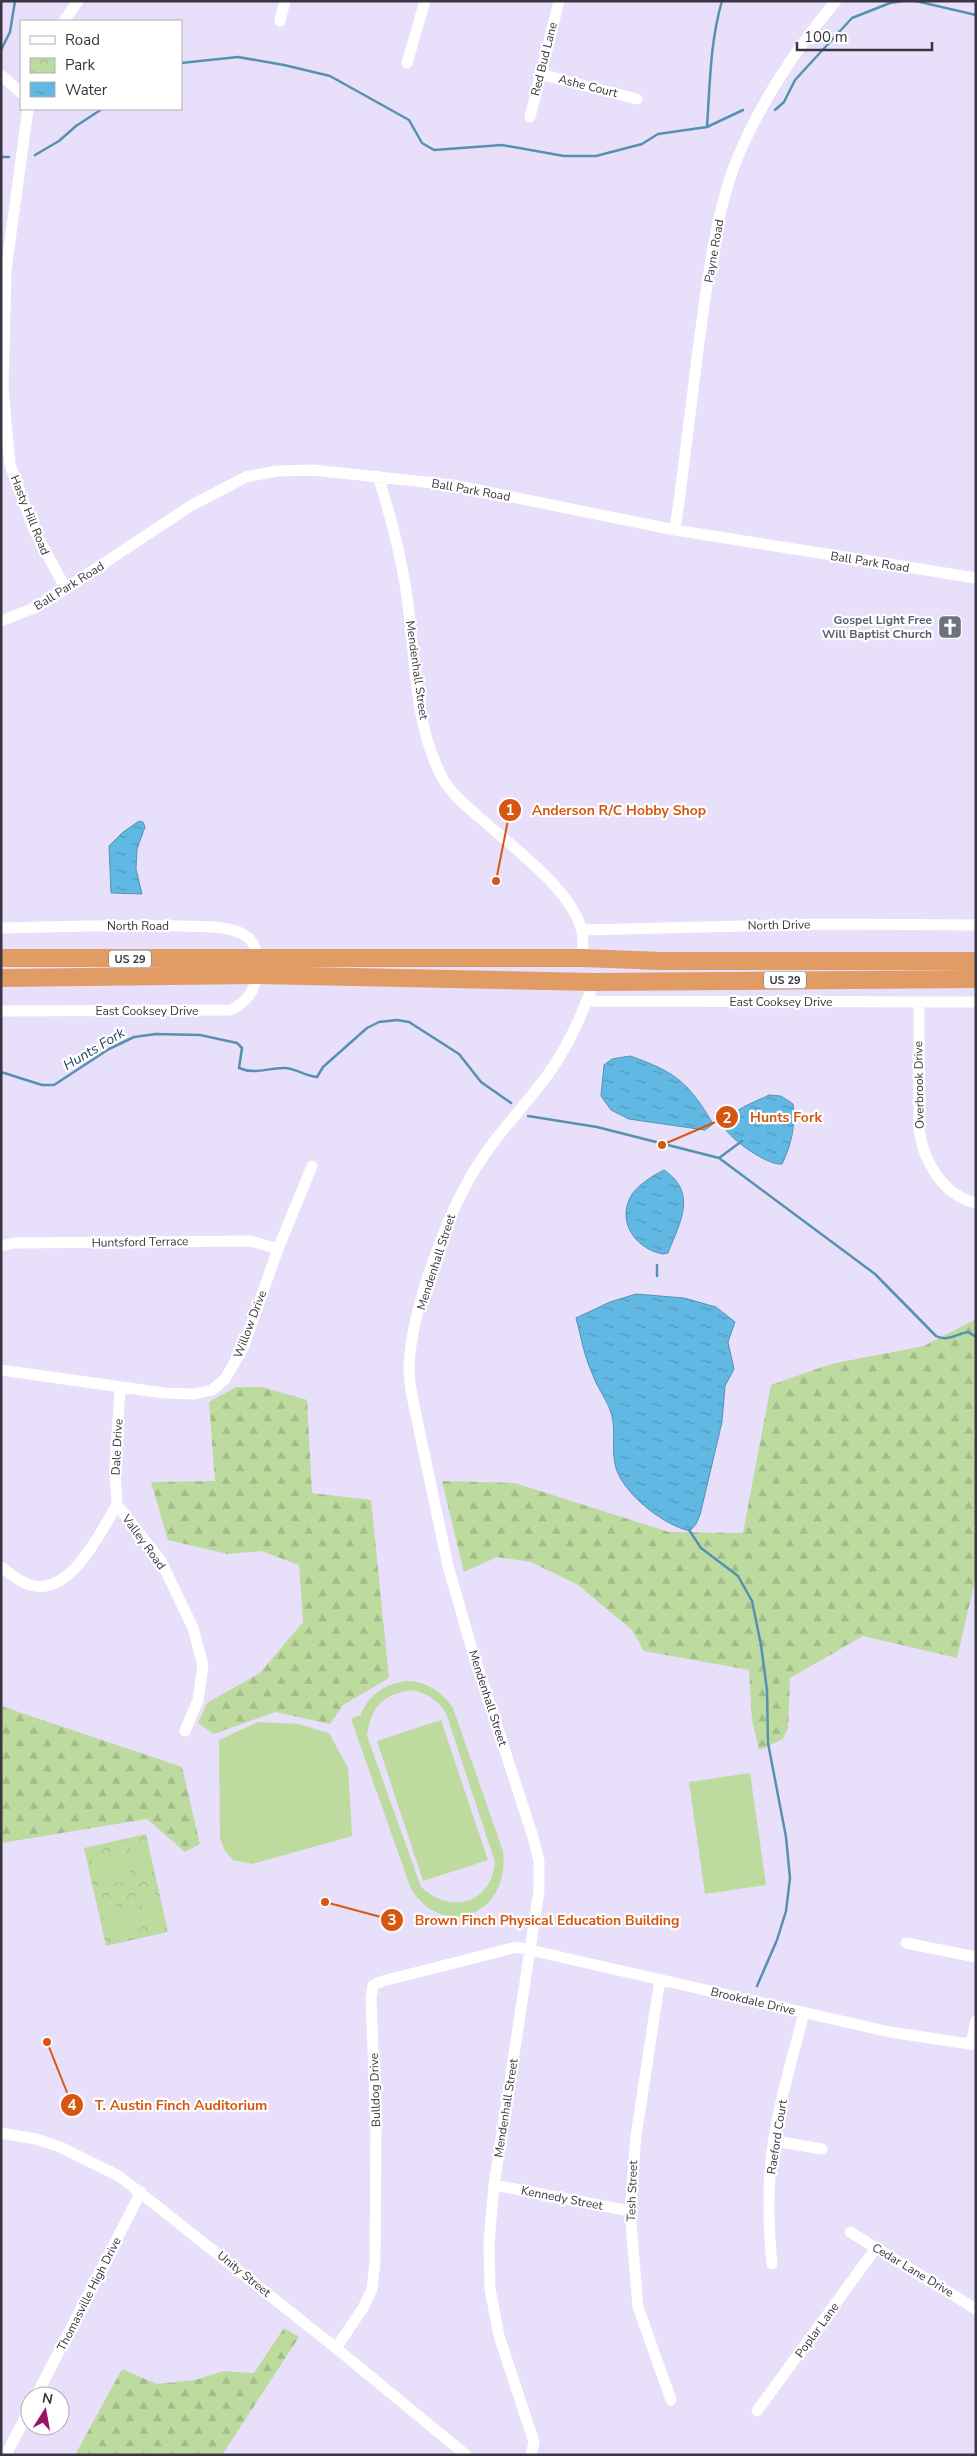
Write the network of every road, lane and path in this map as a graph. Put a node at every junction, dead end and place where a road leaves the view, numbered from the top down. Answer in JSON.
{"nodes":[{"id":1,"x":78,"y":1,"type":"edge"},
{"id":2,"x":285,"y":1,"type":"edge"},
{"id":3,"x":425,"y":1,"type":"edge"},
{"id":4,"x":559,"y":1,"type":"edge"},
{"id":5,"x":836,"y":1,"type":"edge"},
{"id":6,"x":65,"y":20,"type":"edge"},
{"id":7,"x":280,"y":21,"type":"dead end"},
{"id":8,"x":407,"y":63,"type":"dead end"},
{"id":9,"x":540,"y":74,"type":"junction"},
{"id":10,"x":1,"y":75,"type":"edge"},
{"id":11,"x":20,"y":92,"type":"edge"},
{"id":12,"x":637,"y":99,"type":"dead end"},
{"id":13,"x":28,"y":110,"type":"edge"},
{"id":14,"x":530,"y":117,"type":"dead end"},
{"id":15,"x":4,"y":269,"type":"edge"},
{"id":16,"x":378,"y":476,"type":"junction"},
{"id":17,"x":675,"y":530,"type":"junction"},
{"id":18,"x":976,"y":578,"type":"edge"},
{"id":19,"x":66,"y":589,"type":"junction"},
{"id":20,"x":1,"y":621,"type":"edge"},
{"id":21,"x":976,"y":925,"type":"edge"},
{"id":22,"x":1,"y":928,"type":"edge"},
{"id":23,"x":582,"y":930,"type":"junction"},
{"id":24,"x":1,"y":958,"type":"edge"},
{"id":25,"x":583,"y":958,"type":"junction"},
{"id":26,"x":661,"y":961,"type":"junction"},
{"id":27,"x":976,"y":961,"type":"edge"},
{"id":28,"x":258,"y":967,"type":"junction"},
{"id":29,"x":1,"y":978,"type":"edge"},
{"id":30,"x":491,"y":979,"type":"junction"},
{"id":31,"x":976,"y":979,"type":"edge"},
{"id":32,"x":594,"y":982,"type":"junction"},
{"id":33,"x":587,"y":1001,"type":"junction"},
{"id":34,"x":976,"y":1002,"type":"edge"},
{"id":35,"x":919,"y":1003,"type":"junction"},
{"id":36,"x":1,"y":1011,"type":"edge"},
{"id":37,"x":312,"y":1166,"type":"dead end"},
{"id":38,"x":976,"y":1203,"type":"edge"},
{"id":39,"x":1,"y":1246,"type":"edge"},
{"id":40,"x":278,"y":1249,"type":"junction"},
{"id":41,"x":1,"y":1370,"type":"edge"},
{"id":42,"x":120,"y":1389,"type":"junction"},
{"id":43,"x":117,"y":1505,"type":"junction"},
{"id":44,"x":1,"y":1567,"type":"edge"},
{"id":45,"x":185,"y":1731,"type":"dead end"},
{"id":46,"x":906,"y":1943,"type":"dead end"},
{"id":47,"x":531,"y":1950,"type":"junction"},
{"id":48,"x":976,"y":1957,"type":"edge"},
{"id":49,"x":660,"y":1979,"type":"junction"},
{"id":50,"x":804,"y":2013,"type":"junction"},
{"id":51,"x":976,"y":2021,"type":"edge"},
{"id":52,"x":973,"y":2045,"type":"edge"},
{"id":53,"x":1,"y":2133,"type":"edge"},
{"id":54,"x":775,"y":2142,"type":"junction"},
{"id":55,"x":822,"y":2149,"type":"dead end"},
{"id":56,"x":494,"y":2185,"type":"junction"},
{"id":57,"x":141,"y":2192,"type":"junction"},
{"id":58,"x":630,"y":2212,"type":"junction"},
{"id":59,"x":850,"y":2232,"type":"dead end"},
{"id":60,"x":876,"y":2248,"type":"junction"},
{"id":61,"x":772,"y":2264,"type":"dead end"},
{"id":62,"x":976,"y":2309,"type":"edge"},
{"id":63,"x":336,"y":2348,"type":"junction"},
{"id":64,"x":41,"y":2386,"type":"edge"},
{"id":65,"x":671,"y":2400,"type":"dead end"},
{"id":66,"x":757,"y":2411,"type":"dead end"},
{"id":67,"x":20,"y":2426,"type":"edge"},
{"id":68,"x":5,"y":2452,"type":"edge"},
{"id":69,"x":466,"y":2455,"type":"edge"},
{"id":70,"x":531,"y":2455,"type":"edge"}],
"edges":[{"from":1,"to":6,"type":"street"},
{"from":2,"to":7,"type":"street"},
{"from":3,"to":8,"type":"street"},
{"from":4,"to":9,"type":"street","name":"Red Bud Lane"},
{"from":5,"to":17,"type":"street","name":"Payne Road"},
{"from":9,"to":12,"type":"street","name":"Ashe Court"},
{"from":9,"to":14,"type":"street","name":"Red Bud Lane"},
{"from":10,"to":11,"type":"street"},
{"from":13,"to":15,"type":"street","name":"Hasty Hill Road"},
{"from":15,"to":19,"type":"street","name":"Hasty Hill Road"},
{"from":16,"to":17,"type":"street","name":"Ball Park Road"},
{"from":16,"to":19,"type":"street","name":"Ball Park Road"},
{"from":16,"to":23,"type":"street","name":"Mendenhall Street"},
{"from":17,"to":18,"type":"street","name":"Ball Park Road"},
{"from":19,"to":20,"type":"street","name":"Ball Park Road"},
{"from":21,"to":23,"type":"street","name":"North Drive"},
{"from":22,"to":28,"type":"street","name":"North Road"},
{"from":23,"to":25,"type":"street","name":"Mendenhall Street"},
{"from":24,"to":28,"type":"highway","number":"US 29"},
{"from":25,"to":26,"type":"highway","number":"US 29"},
{"from":25,"to":28,"type":"highway","number":"US 29"},
{"from":25,"to":30,"type":"highway"},
{"from":26,"to":27,"type":"highway","number":"US 29"},
{"from":26,"to":32,"type":"highway"},
{"from":28,"to":29,"type":"highway","number":"US 29"},
{"from":28,"to":30,"type":"highway","number":"US 29"},
{"from":28,"to":36,"type":"street","name":"East Cooksey Drive"},
{"from":30,"to":32,"type":"highway","number":"US 29"},
{"from":31,"to":32,"type":"highway","number":"US 29"},
{"from":32,"to":33,"type":"street","name":"Mendenhall Street"},
{"from":33,"to":35,"type":"street","name":"East Cooksey Drive"},
{"from":33,"to":47,"type":"street","name":"Mendenhall Street"},
{"from":34,"to":35,"type":"street","name":"East Cooksey Drive"},
{"from":35,"to":38,"type":"street","name":"Overbrook Drive"},
{"from":37,"to":40,"type":"street","name":"Willow Drive"},
{"from":39,"to":40,"type":"street","name":"Huntsford Terrace"},
{"from":40,"to":42,"type":"street","name":"Willow Drive"},
{"from":41,"to":42,"type":"street","name":"Willow Drive"},
{"from":42,"to":43,"type":"street","name":"Dale Drive"},
{"from":43,"to":44,"type":"street","name":"Valley Road"},
{"from":43,"to":45,"type":"street","name":"Valley Road"},
{"from":46,"to":48,"type":"street"},
{"from":47,"to":49,"type":"street","name":"Brookdale Drive"},
{"from":47,"to":56,"type":"street","name":"Mendenhall Street"},
{"from":47,"to":63,"type":"street","name":"Bulldog Drive"},
{"from":49,"to":50,"type":"street","name":"Brookdale Drive"},
{"from":49,"to":58,"type":"street","name":"Tesh Street"},
{"from":50,"to":52,"type":"street","name":"Brookdale Drive"},
{"from":50,"to":54,"type":"street","name":"Raeford Court"},
{"from":51,"to":52,"type":"street"},
{"from":53,"to":57,"type":"street","name":"Unity Street"},
{"from":54,"to":55,"type":"street"},
{"from":54,"to":61,"type":"street","name":"Raeford Court"},
{"from":56,"to":58,"type":"street","name":"Kennedy Street"},
{"from":56,"to":70,"type":"street","name":"Mendenhall Street"},
{"from":57,"to":63,"type":"street","name":"Unity Street"},
{"from":57,"to":64,"type":"street","name":"Thomasville High Drive"},
{"from":58,"to":65,"type":"street","name":"Tesh Street"},
{"from":59,"to":60,"type":"street","name":"Cedar Lane Drive"},
{"from":60,"to":62,"type":"street","name":"Cedar Lane Drive"},
{"from":60,"to":66,"type":"street","name":"Poplar Lane"},
{"from":63,"to":69,"type":"street","name":"Unity Street"},
{"from":67,"to":68,"type":"street"}]}
